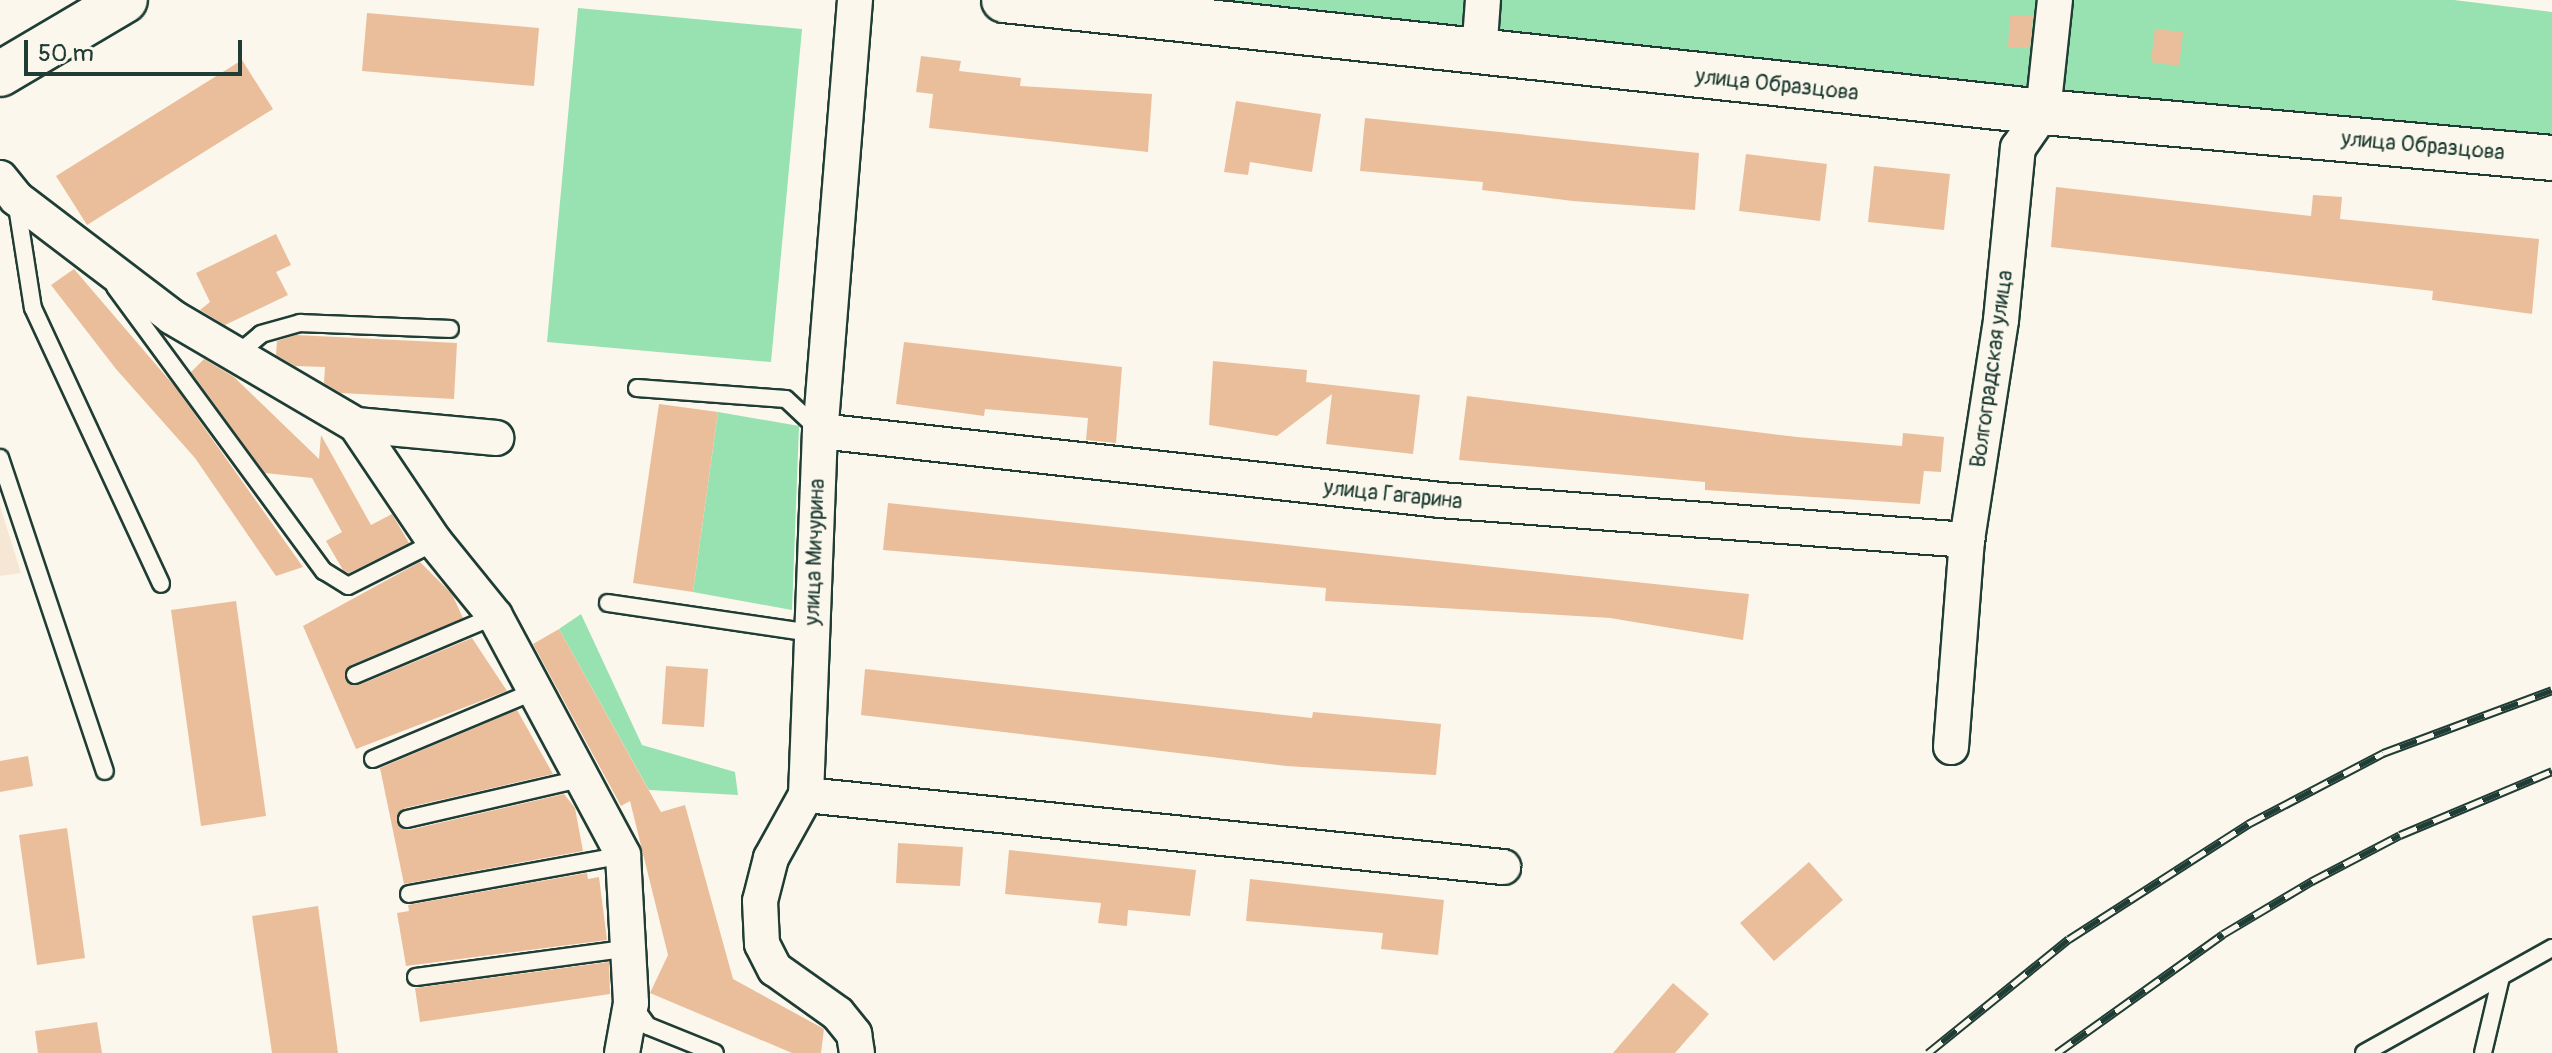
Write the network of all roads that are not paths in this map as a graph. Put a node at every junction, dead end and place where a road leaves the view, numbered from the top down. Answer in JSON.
{"nodes":[{"id":1,"x":125,"y":0,"type":"edge"},
{"id":2,"x":855,"y":0,"type":"edge"},
{"id":3,"x":1004,"y":0,"type":"edge"},
{"id":4,"x":1483,"y":0,"type":"edge"},
{"id":5,"x":2055,"y":0,"type":"edge"},
{"id":6,"x":1479,"y":54,"type":"junction"},
{"id":7,"x":0,"y":74,"type":"edge"},
{"id":8,"x":2043,"y":112,"type":"junction"},
{"id":9,"x":2552,"y":158,"type":"edge"},
{"id":10,"x":8,"y":188,"type":"edge"},
{"id":11,"x":99,"y":264,"type":"junction"},
{"id":12,"x":450,"y":329,"type":"dead end"},
{"id":13,"x":234,"y":357,"type":"junction"},
{"id":14,"x":637,"y":388,"type":"dead end"},
{"id":15,"x":356,"y":425,"type":"junction"},
{"id":16,"x":820,"y":431,"type":"junction"},
{"id":17,"x":496,"y":438,"type":"dead end"},
{"id":18,"x":0,"y":458,"type":"edge"},
{"id":19,"x":1967,"y":540,"type":"junction"},
{"id":20,"x":435,"y":542,"type":"junction"},
{"id":21,"x":161,"y":584,"type":"dead end"},
{"id":22,"x":608,"y":603,"type":"dead end"},
{"id":23,"x":495,"y":616,"type":"junction"},
{"id":24,"x":812,"y":633,"type":"junction"},
{"id":25,"x":355,"y":675,"type":"dead end"},
{"id":26,"x":539,"y":689,"type":"junction"},
{"id":27,"x":1951,"y":747,"type":"dead end"},
{"id":28,"x":373,"y":759,"type":"dead end"},
{"id":29,"x":105,"y":771,"type":"dead end"},
{"id":30,"x":586,"y":777,"type":"junction"},
{"id":31,"x":806,"y":795,"type":"junction"},
{"id":32,"x":407,"y":819,"type":"dead end"},
{"id":33,"x":623,"y":855,"type":"junction"},
{"id":34,"x":1503,"y":867,"type":"dead end"},
{"id":35,"x":409,"y":894,"type":"dead end"},
{"id":36,"x":630,"y":948,"type":"junction"},
{"id":37,"x":2552,"y":948,"type":"edge"},
{"id":38,"x":416,"y":977,"type":"dead end"},
{"id":39,"x":2501,"y":977,"type":"junction"},
{"id":40,"x":631,"y":1003,"type":"junction"},
{"id":41,"x":622,"y":1053,"type":"edge"},
{"id":42,"x":715,"y":1053,"type":"edge"},
{"id":43,"x":857,"y":1053,"type":"edge"},
{"id":44,"x":2364,"y":1053,"type":"edge"},
{"id":45,"x":2483,"y":1053,"type":"edge"}],
"edges":[{"from":1,"to":7,"type":"street"},
{"from":2,"to":16,"type":"street","name":"улица Мичурина"},
{"from":3,"to":6,"type":"street","name":"улица Образцова"},
{"from":4,"to":6,"type":"street"},
{"from":5,"to":8,"type":"street","name":"Волгоградская улица"},
{"from":6,"to":8,"type":"street","name":"улица Образцова"},
{"from":8,"to":9,"type":"street","name":"улица Образцова"},
{"from":8,"to":19,"type":"street","name":"Волгоградская улица"},
{"from":10,"to":11,"type":"street"},
{"from":10,"to":21,"type":"lane"},
{"from":11,"to":13,"type":"street"},
{"from":11,"to":20,"type":"lane"},
{"from":12,"to":13,"type":"lane"},
{"from":13,"to":15,"type":"street"},
{"from":14,"to":16,"type":"lane"},
{"from":15,"to":17,"type":"street"},
{"from":15,"to":20,"type":"street"},
{"from":16,"to":19,"type":"street","name":"улица Гагарина"},
{"from":16,"to":24,"type":"street","name":"улица Мичурина"},
{"from":18,"to":29,"type":"lane"},
{"from":19,"to":27,"type":"street","name":"Волгоградская улица"},
{"from":20,"to":23,"type":"street"},
{"from":22,"to":24,"type":"lane"},
{"from":23,"to":25,"type":"lane"},
{"from":23,"to":26,"type":"street"},
{"from":24,"to":31,"type":"street","name":"улица Мичурина"},
{"from":26,"to":28,"type":"lane"},
{"from":26,"to":30,"type":"street"},
{"from":30,"to":32,"type":"lane"},
{"from":30,"to":33,"type":"street"},
{"from":31,"to":34,"type":"street"},
{"from":31,"to":43,"type":"street","name":"улица Мичурина"},
{"from":33,"to":35,"type":"lane"},
{"from":33,"to":36,"type":"street"},
{"from":36,"to":38,"type":"lane"},
{"from":36,"to":40,"type":"street"},
{"from":37,"to":39,"type":"lane"},
{"from":39,"to":44,"type":"lane"},
{"from":39,"to":45,"type":"lane"},
{"from":40,"to":41,"type":"street"},
{"from":40,"to":42,"type":"lane"}]}
